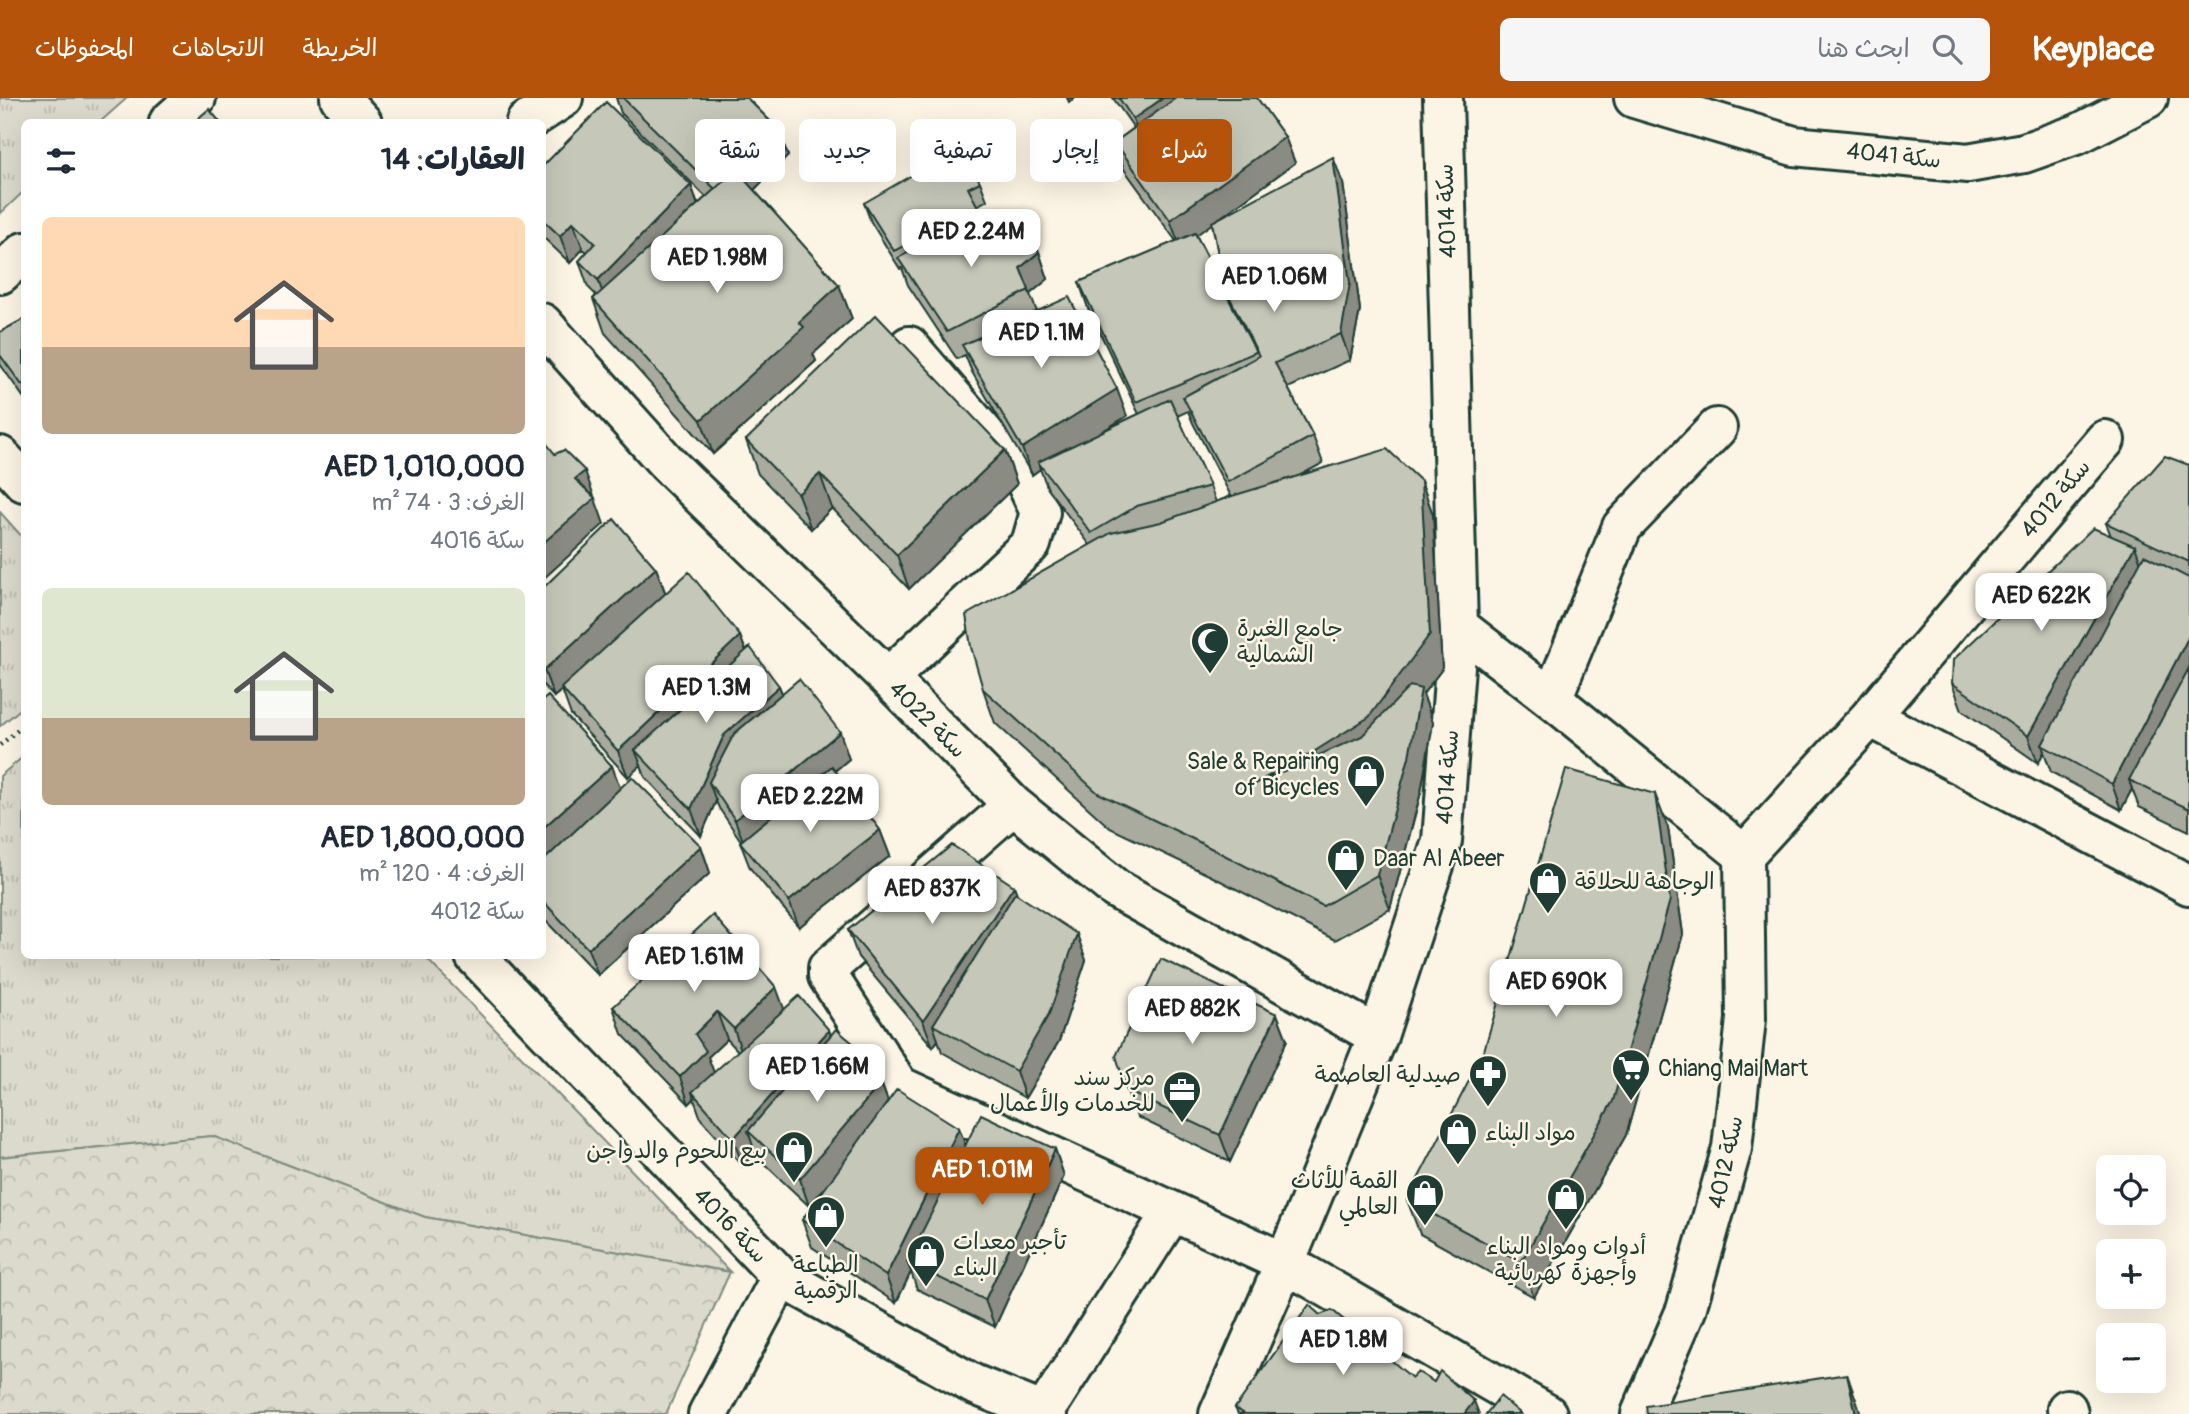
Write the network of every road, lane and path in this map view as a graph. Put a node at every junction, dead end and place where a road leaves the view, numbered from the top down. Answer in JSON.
{"nodes":[{"id":1,"x":196,"y":98,"type":"edge"},
{"id":2,"x":340,"y":98,"type":"edge"},
{"id":3,"x":563,"y":98,"type":"edge"},
{"id":4,"x":1443,"y":98,"type":"edge"},
{"id":5,"x":1634,"y":98,"type":"edge"},
{"id":6,"x":2148,"y":98,"type":"edge"},
{"id":7,"x":172,"y":119,"type":"edge"},
{"id":8,"x":359,"y":119,"type":"edge"},
{"id":9,"x":531,"y":119,"type":"edge"},
{"id":10,"x":21,"y":255,"type":"edge"},
{"id":11,"x":0,"y":274,"type":"edge"},
{"id":12,"x":546,"y":327,"type":"edge"},
{"id":13,"x":909,"y":346,"type":"edge"},
{"id":14,"x":1717,"y":428,"type":"dead end"},
{"id":15,"x":2105,"y":440,"type":"dead end"},
{"id":16,"x":0,"y":456,"type":"edge"},
{"id":17,"x":21,"y":479,"type":"edge"},
{"id":18,"x":1458,"y":626,"type":"junction"},
{"id":19,"x":888,"y":678,"type":"junction"},
{"id":20,"x":1552,"y":699,"type":"junction"},
{"id":21,"x":1870,"y":717,"type":"junction"},
{"id":22,"x":21,"y":727,"type":"edge"},
{"id":23,"x":0,"y":744,"type":"edge"},
{"id":24,"x":1013,"y":805,"type":"junction"},
{"id":25,"x":1744,"y":855,"type":"junction"},
{"id":26,"x":2189,"y":885,"type":"edge"},
{"id":27,"x":478,"y":959,"type":"edge"},
{"id":28,"x":1378,"y":1036,"type":"junction"},
{"id":29,"x":1172,"y":1212,"type":"junction"},
{"id":30,"x":1285,"y":1263,"type":"junction"},
{"id":31,"x":781,"y":1277,"type":"junction"},
{"id":32,"x":1046,"y":1413,"type":"edge"},
{"id":33,"x":708,"y":1414,"type":"edge"},
{"id":34,"x":1219,"y":1414,"type":"edge"},
{"id":35,"x":1548,"y":1414,"type":"edge"},
{"id":36,"x":1642,"y":1414,"type":"edge"}],
"edges":[{"from":1,"to":7,"type":"street"},
{"from":2,"to":8,"type":"street"},
{"from":3,"to":9,"type":"street"},
{"from":4,"to":18,"type":"street","name":"سكة 4014"},
{"from":5,"to":6,"type":"street","name":"سكة 4041"},
{"from":10,"to":11,"type":"street"},
{"from":12,"to":19,"type":"street","name":"سكة 4022"},
{"from":13,"to":19,"type":"street"},
{"from":14,"to":20,"type":"street"},
{"from":15,"to":21,"type":"street","name":"سكة 4012"},
{"from":16,"to":17,"type":"street"},
{"from":18,"to":20,"type":"street"},
{"from":18,"to":28,"type":"street","name":"سكة 4014"},
{"from":19,"to":24,"type":"street","name":"سكة 4022"},
{"from":20,"to":25,"type":"street"},
{"from":21,"to":25,"type":"street","name":"سكة 4012"},
{"from":21,"to":26,"type":"street"},
{"from":22,"to":23,"type":"path"},
{"from":24,"to":28,"type":"street","name":"سكة 4022"},
{"from":24,"to":29,"type":"street"},
{"from":25,"to":36,"type":"street","name":"سكة 4012"},
{"from":27,"to":31,"type":"street","name":"سكة 4016"},
{"from":28,"to":30,"type":"street","name":"سكة 4014"},
{"from":29,"to":30,"type":"street"},
{"from":29,"to":32,"type":"street"},
{"from":30,"to":34,"type":"street","name":"سكة 4014"},
{"from":30,"to":35,"type":"street"},
{"from":31,"to":32,"type":"street","name":"سكة 4016"},
{"from":31,"to":33,"type":"street"}]}
